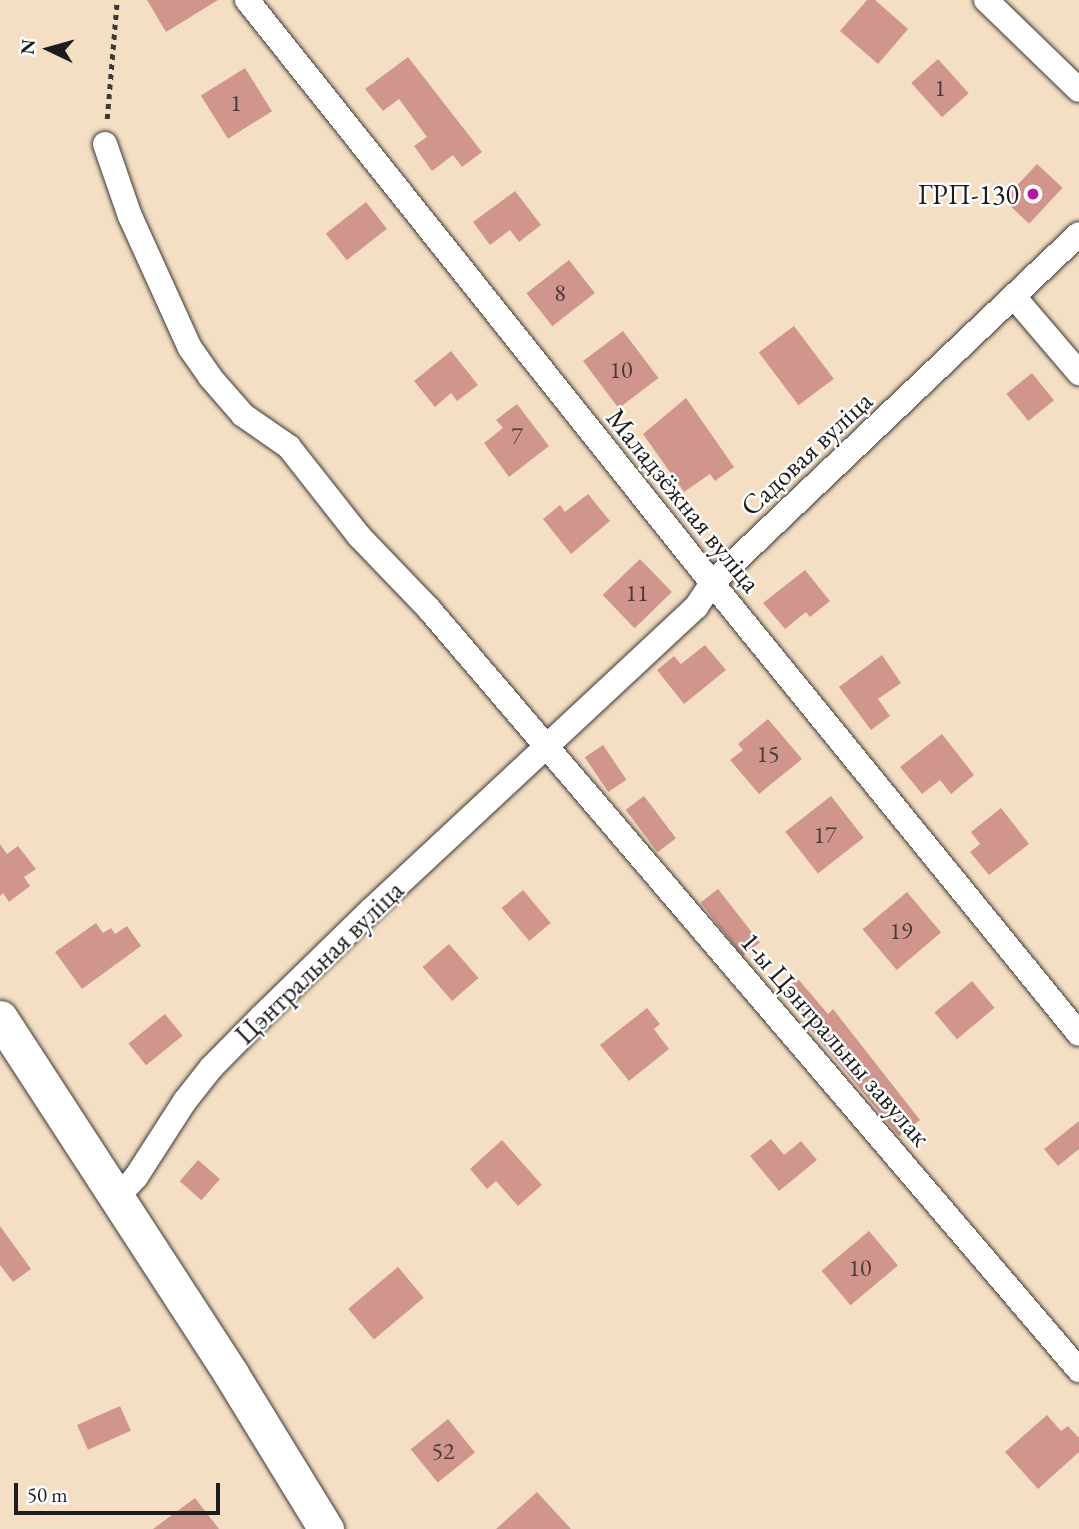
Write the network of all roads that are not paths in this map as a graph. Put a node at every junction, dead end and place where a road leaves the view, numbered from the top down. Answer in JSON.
{"nodes":[{"id":1,"x":247,"y":0,"type":"edge"},
{"id":2,"x":986,"y":0,"type":"edge"},
{"id":3,"x":1079,"y":90,"type":"edge"},
{"id":4,"x":105,"y":144,"type":"road end"},
{"id":5,"x":1079,"y":234,"type":"edge"},
{"id":6,"x":1015,"y":298,"type":"junction"},
{"id":7,"x":1079,"y":373,"type":"edge"},
{"id":8,"x":712,"y":583,"type":"junction"},
{"id":9,"x":547,"y":748,"type":"junction"},
{"id":10,"x":0,"y":1018,"type":"edge"},
{"id":11,"x":1079,"y":1034,"type":"edge"},
{"id":12,"x":117,"y":1199,"type":"junction"},
{"id":13,"x":1079,"y":1370,"type":"edge"},
{"id":14,"x":326,"y":1529,"type":"edge"}],
"edges":[{"from":1,"to":8,"type":"street","name":"Маладзёжная вуліца"},
{"from":2,"to":3,"type":"street"},
{"from":4,"to":9,"type":"street","name":"1-ы Цэнтральны завулак"},
{"from":5,"to":6,"type":"street","name":"Садовая вуліца"},
{"from":6,"to":7,"type":"street"},
{"from":6,"to":8,"type":"street","name":"Садовая вуліца"},
{"from":8,"to":9,"type":"street","name":"Садовая вуліца"},
{"from":8,"to":11,"type":"street","name":"Маладзёжная вуліца"},
{"from":9,"to":12,"type":"street","name":"Цэнтральная вуліца"},
{"from":9,"to":13,"type":"street","name":"1-ы Цэнтральны завулак"},
{"from":10,"to":12,"type":"street"},
{"from":12,"to":14,"type":"street"}]}
